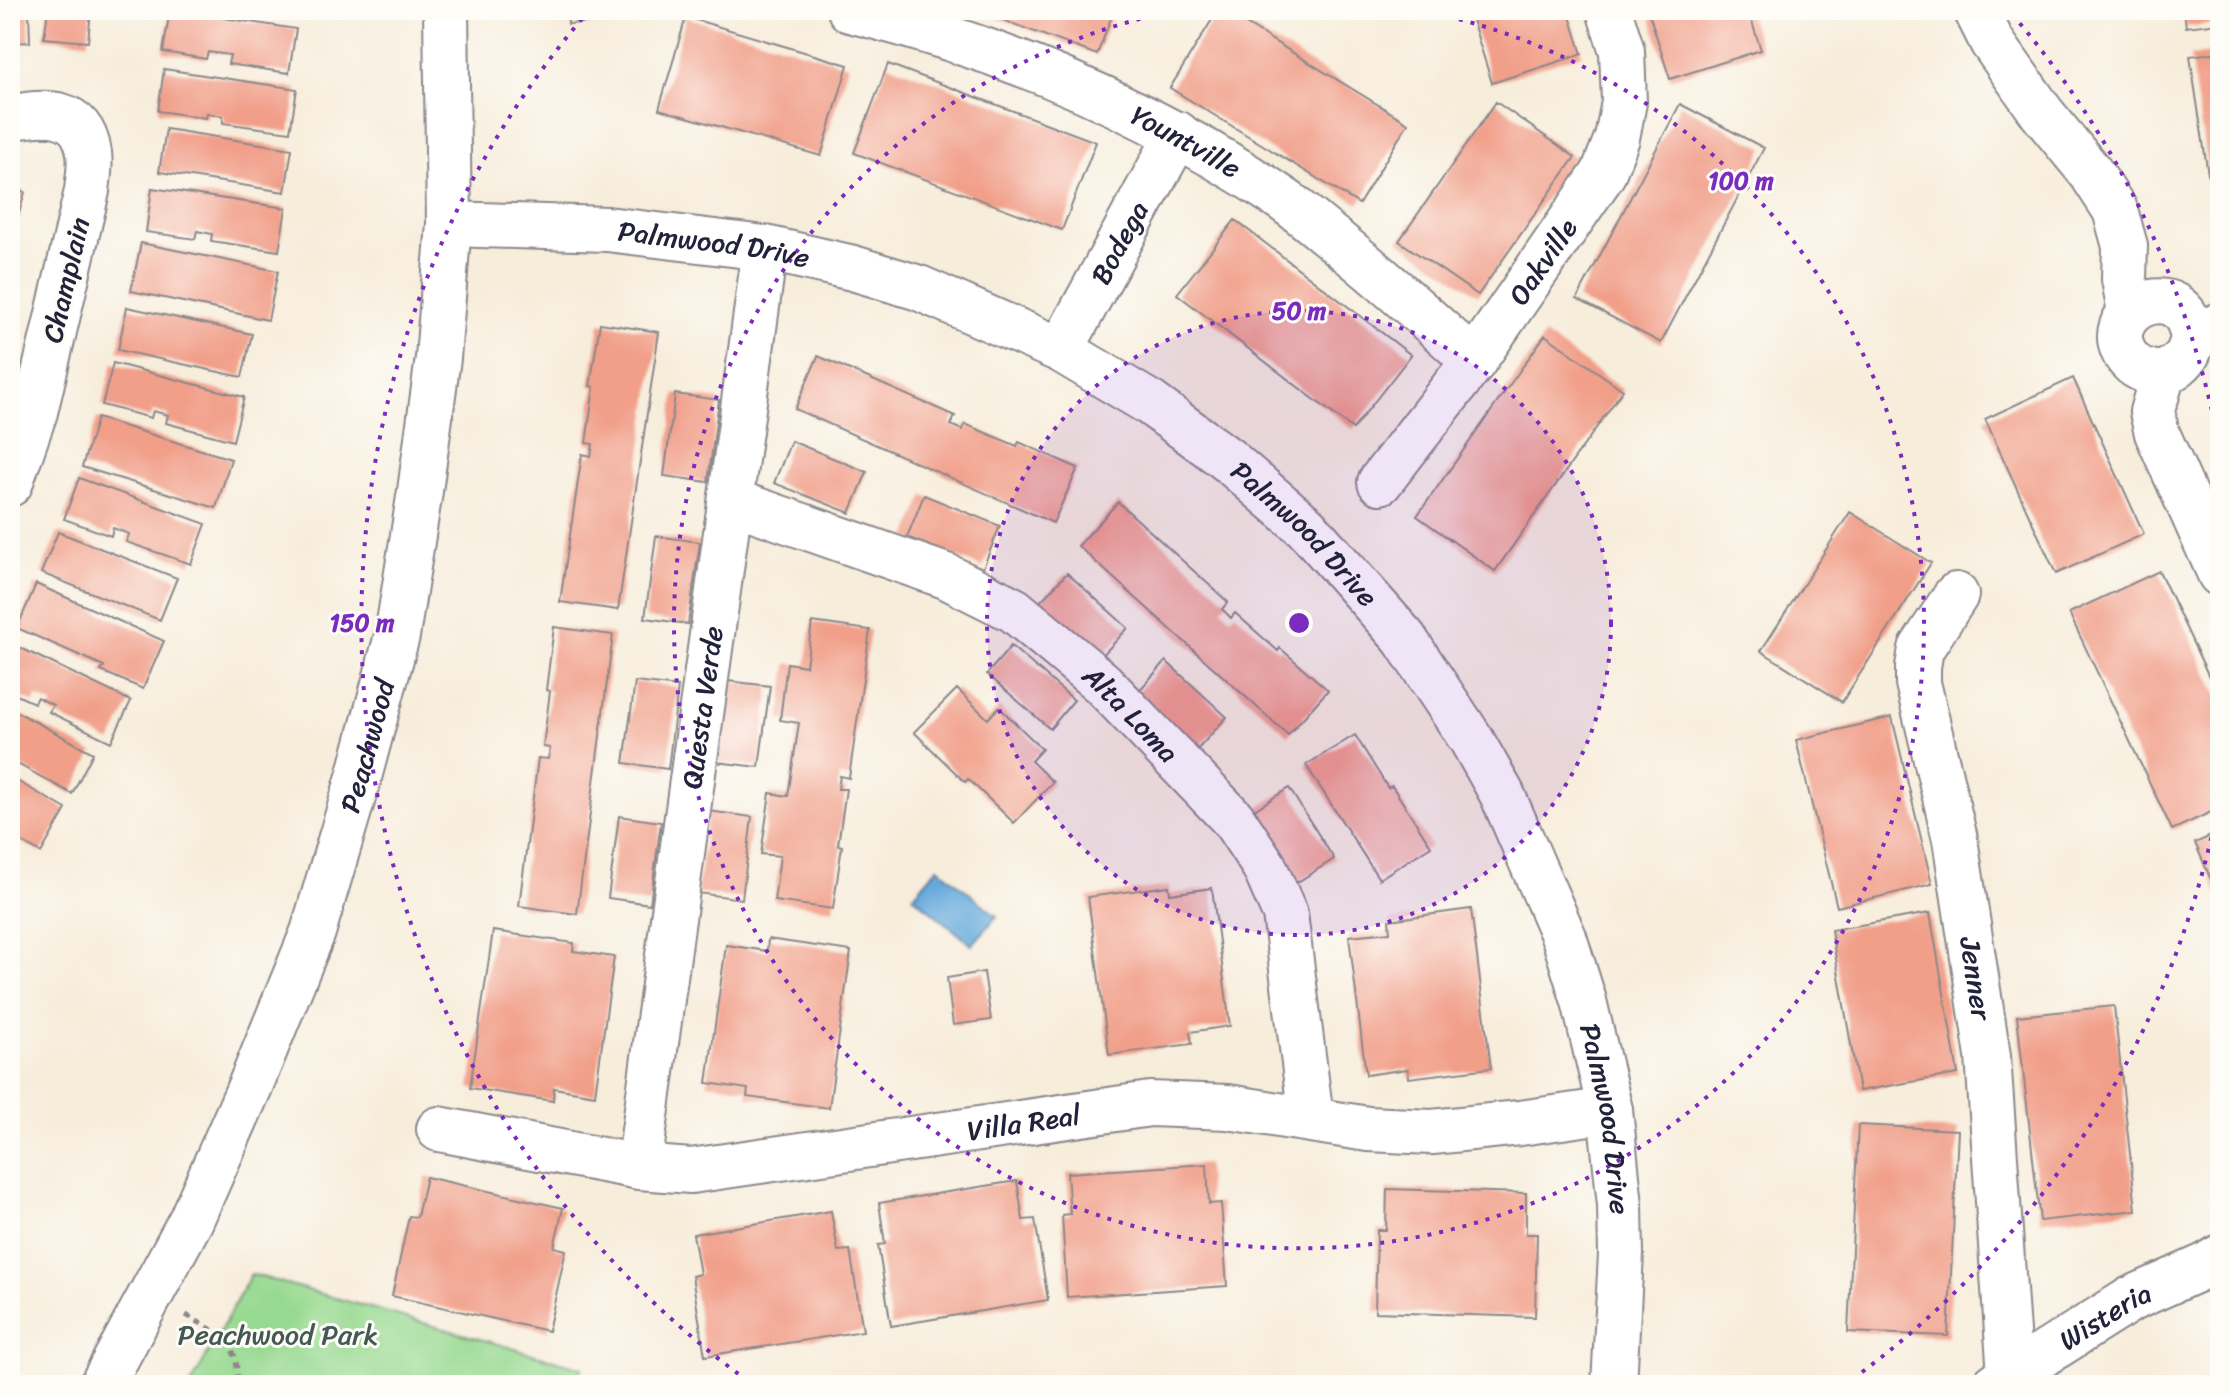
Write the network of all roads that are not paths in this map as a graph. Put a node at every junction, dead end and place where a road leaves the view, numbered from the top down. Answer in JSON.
{"nodes":[{"id":1,"x":446,"y":10,"type":"edge"},
{"id":2,"x":850,"y":10,"type":"edge"},
{"id":3,"x":1609,"y":10,"type":"edge"},
{"id":4,"x":1976,"y":10,"type":"edge"},
{"id":5,"x":10,"y":118,"type":"edge"},
{"id":6,"x":1178,"y":134,"type":"junction"},
{"id":7,"x":449,"y":224,"type":"junction"},
{"id":8,"x":765,"y":248,"type":"junction"},
{"id":9,"x":2130,"y":312,"type":"junction"},
{"id":10,"x":2206,"y":333,"type":"edge"},
{"id":11,"x":1061,"y":350,"type":"junction"},
{"id":12,"x":1474,"y":361,"type":"junction"},
{"id":13,"x":2163,"y":373,"type":"junction"},
{"id":14,"x":1380,"y":482,"type":"dead end"},
{"id":15,"x":10,"y":484,"type":"edge"},
{"id":16,"x":731,"y":501,"type":"junction"},
{"id":17,"x":2220,"y":574,"type":"edge"},
{"id":18,"x":1956,"y":595,"type":"dead end"},
{"id":19,"x":1610,"y":1110,"type":"junction"},
{"id":20,"x":1311,"y":1118,"type":"junction"},
{"id":21,"x":439,"y":1129,"type":"dead end"},
{"id":22,"x":639,"y":1167,"type":"junction"},
{"id":23,"x":2220,"y":1257,"type":"edge"},
{"id":24,"x":2002,"y":1380,"type":"edge"},
{"id":25,"x":102,"y":1385,"type":"edge"},
{"id":26,"x":1614,"y":1385,"type":"edge"}],
"edges":[{"from":1,"to":7,"type":"street","name":"Peachwood"},
{"from":2,"to":6,"type":"street","name":"Yountville"},
{"from":3,"to":12,"type":"street","name":"Oakville"},
{"from":4,"to":9,"type":"street"},
{"from":5,"to":15,"type":"street","name":"Champlain"},
{"from":6,"to":11,"type":"street","name":"Bodega"},
{"from":6,"to":12,"type":"street","name":"Yountville"},
{"from":7,"to":8,"type":"street","name":"Palmwood Drive"},
{"from":7,"to":25,"type":"street","name":"Peachwood"},
{"from":8,"to":11,"type":"street","name":"Palmwood Drive"},
{"from":8,"to":16,"type":"street","name":"Questa Verde"},
{"from":9,"to":10,"type":"street"},
{"from":9,"to":13,"type":"street"},
{"from":10,"to":13,"type":"street"},
{"from":11,"to":19,"type":"street","name":"Palmwood Drive"},
{"from":12,"to":14,"type":"street","name":"Oakville"},
{"from":13,"to":17,"type":"street"},
{"from":16,"to":20,"type":"street","name":"Alta Loma"},
{"from":16,"to":22,"type":"street","name":"Questa Verde"},
{"from":18,"to":24,"type":"street","name":"Jenner"},
{"from":19,"to":20,"type":"street","name":"Villa Real"},
{"from":19,"to":26,"type":"street","name":"Palmwood Drive"},
{"from":20,"to":22,"type":"street","name":"Villa Real"},
{"from":21,"to":22,"type":"street","name":"Villa Real"},
{"from":23,"to":24,"type":"street","name":"Wisteria"}]}
